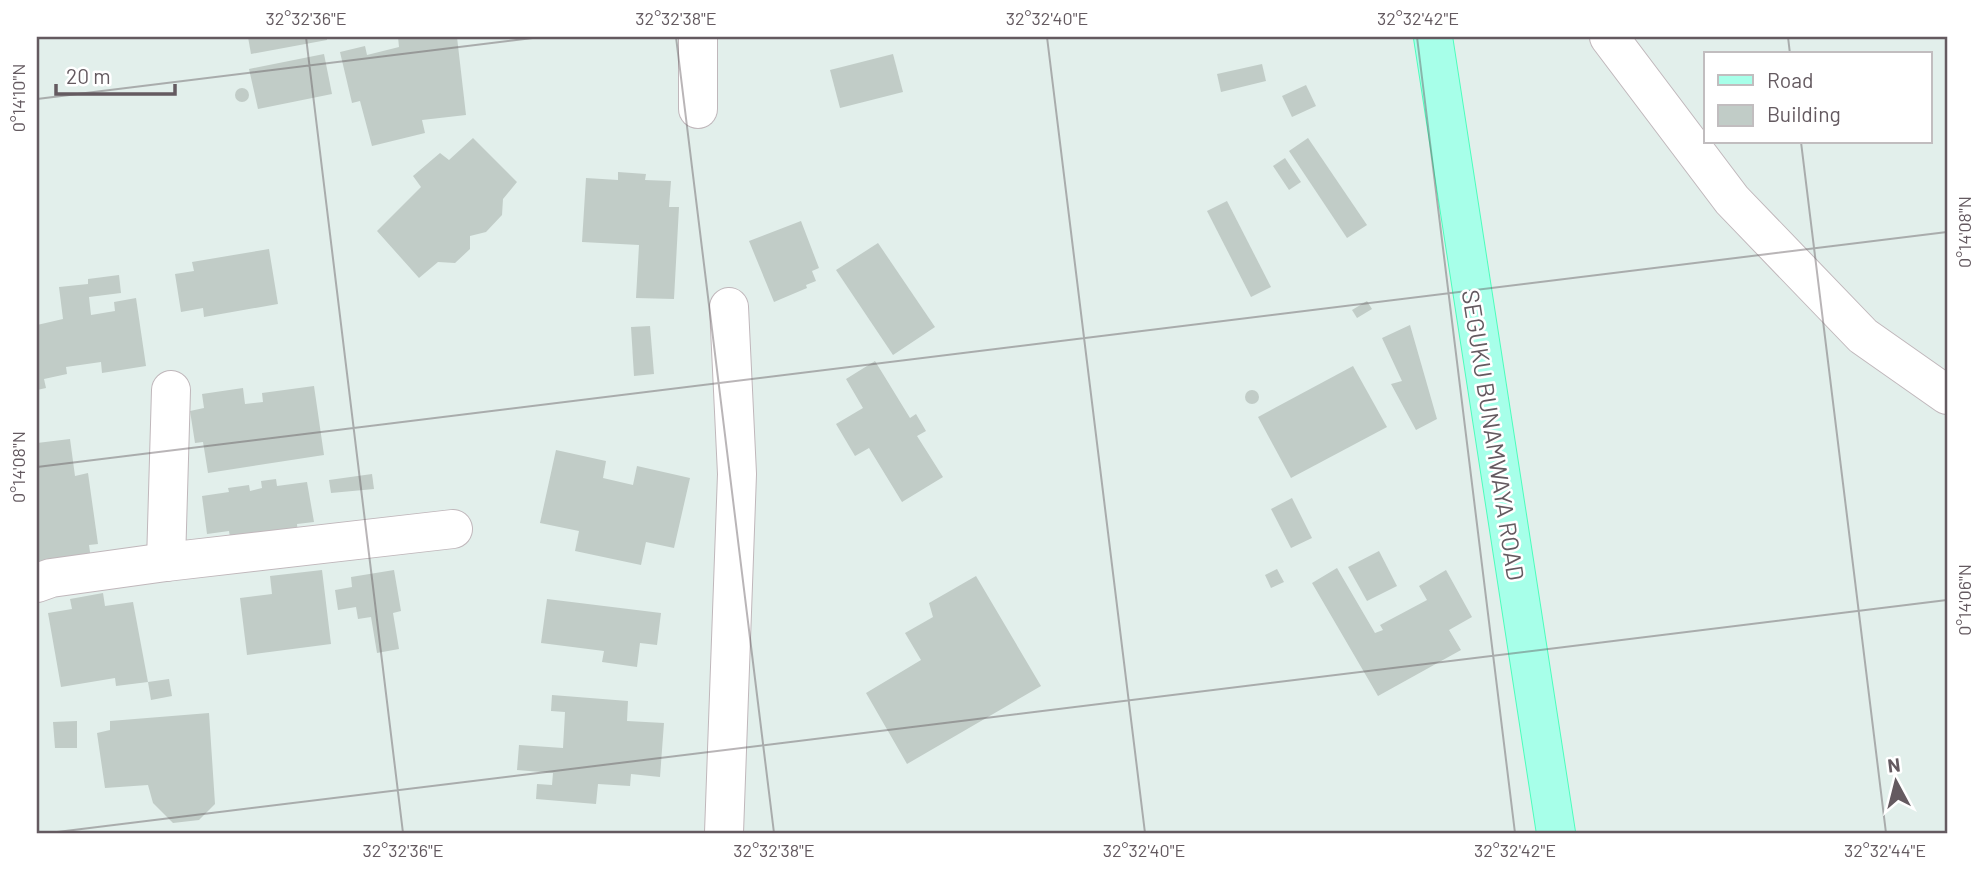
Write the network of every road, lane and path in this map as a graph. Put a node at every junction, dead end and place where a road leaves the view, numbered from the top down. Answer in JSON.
{"nodes":[{"id":1,"x":698,"y":37,"type":"edge"},
{"id":2,"x":1433,"y":37,"type":"edge"},
{"id":3,"x":1609,"y":37,"type":"edge"},
{"id":4,"x":698,"y":109,"type":"dead end"},
{"id":5,"x":729,"y":307,"type":"dead end"},
{"id":6,"x":171,"y":390,"type":"dead end"},
{"id":7,"x":1947,"y":395,"type":"edge"},
{"id":8,"x":453,"y":529,"type":"dead end"},
{"id":9,"x":166,"y":562,"type":"junction"},
{"id":10,"x":37,"y":583,"type":"edge"},
{"id":11,"x":724,"y":833,"type":"edge"},
{"id":12,"x":1556,"y":833,"type":"edge"}],
"edges":[{"from":1,"to":4,"type":"street"},
{"from":2,"to":12,"type":"main road","name":"SEGUKU BUNAMWAYA ROAD"},
{"from":3,"to":7,"type":"street"},
{"from":5,"to":11,"type":"street"},
{"from":6,"to":9,"type":"street"},
{"from":8,"to":9,"type":"street"},
{"from":9,"to":10,"type":"street"}]}
